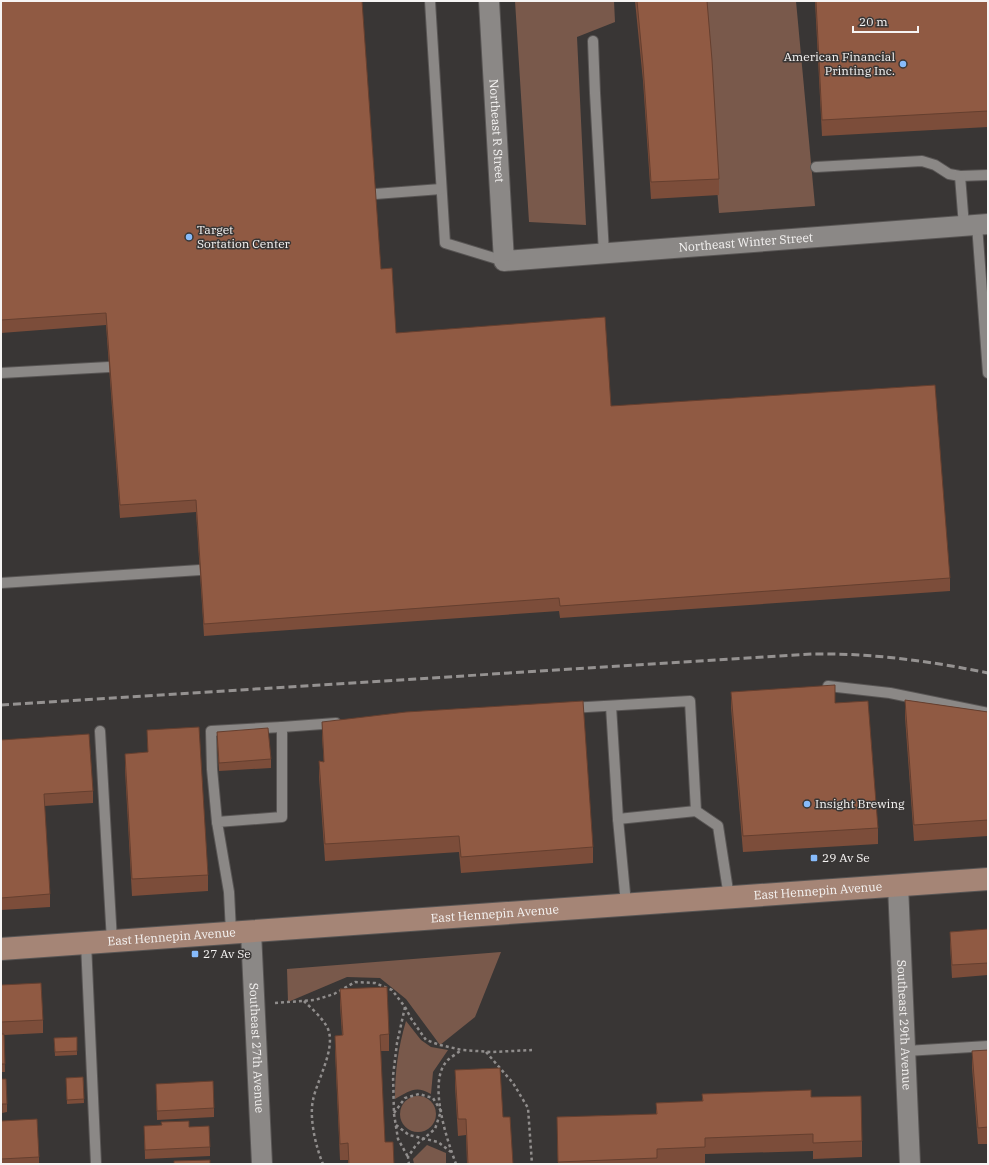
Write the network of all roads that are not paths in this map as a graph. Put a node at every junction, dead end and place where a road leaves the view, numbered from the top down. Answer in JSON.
{"nodes":[{"id":1,"x":430,"y":1,"type":"edge"},
{"id":2,"x":489,"y":1,"type":"edge"},
{"id":3,"x":593,"y":41,"type":"dead end"},
{"id":4,"x":816,"y":167,"type":"dead end"},
{"id":5,"x":988,"y":174,"type":"edge"},
{"id":6,"x":960,"y":176,"type":"junction"},
{"id":7,"x":441,"y":189,"type":"junction"},
{"id":8,"x":375,"y":194,"type":"edge"},
{"id":9,"x":976,"y":225,"type":"edge"},
{"id":10,"x":604,"y":253,"type":"junction"},
{"id":11,"x":504,"y":261,"type":"junction"},
{"id":12,"x":109,"y":367,"type":"edge"},
{"id":13,"x":1,"y":373,"type":"edge"},
{"id":14,"x":988,"y":373,"type":"edge"},
{"id":15,"x":200,"y":570,"type":"edge"},
{"id":16,"x":1,"y":583,"type":"edge"},
{"id":17,"x":828,"y":686,"type":"edge"},
{"id":18,"x":611,"y":706,"type":"junction"},
{"id":19,"x":556,"y":709,"type":"edge"},
{"id":20,"x":988,"y":713,"type":"edge"},
{"id":21,"x":345,"y":723,"type":"edge"},
{"id":22,"x":282,"y":727,"type":"junction"},
{"id":23,"x":100,"y":731,"type":"dead end"},
{"id":24,"x":696,"y":811,"type":"junction"},
{"id":25,"x":618,"y":819,"type":"junction"},
{"id":26,"x":217,"y":822,"type":"junction"},
{"id":27,"x":988,"y":879,"type":"edge"},
{"id":28,"x":898,"y":885,"type":"junction"},
{"id":29,"x":729,"y":897,"type":"junction"},
{"id":30,"x":626,"y":904,"type":"junction"},
{"id":31,"x":241,"y":932,"type":"junction"},
{"id":32,"x":112,"y":941,"type":"junction"},
{"id":33,"x":86,"y":943,"type":"junction"},
{"id":34,"x":1,"y":949,"type":"edge"},
{"id":35,"x":988,"y":1046,"type":"edge"},
{"id":36,"x":906,"y":1051,"type":"junction"},
{"id":37,"x":96,"y":1164,"type":"edge"},
{"id":38,"x":262,"y":1164,"type":"edge"},
{"id":39,"x":910,"y":1164,"type":"edge"}],
"edges":[{"from":1,"to":7,"type":"lane"},
{"from":2,"to":11,"type":"street","name":"Northeast R Street"},
{"from":3,"to":10,"type":"lane"},
{"from":4,"to":6,"type":"lane"},
{"from":5,"to":6,"type":"lane"},
{"from":6,"to":9,"type":"lane"},
{"from":7,"to":8,"type":"lane"},
{"from":7,"to":11,"type":"lane"},
{"from":9,"to":10,"type":"street","name":"Northeast Winter Street"},
{"from":9,"to":14,"type":"lane"},
{"from":10,"to":11,"type":"street","name":"Northeast Winter Street"},
{"from":12,"to":13,"type":"lane"},
{"from":15,"to":16,"type":"lane"},
{"from":17,"to":20,"type":"lane"},
{"from":18,"to":19,"type":"lane"},
{"from":18,"to":24,"type":"lane"},
{"from":18,"to":25,"type":"lane"},
{"from":21,"to":22,"type":"lane"},
{"from":22,"to":26,"type":"lane"},
{"from":22,"to":26,"type":"lane"},
{"from":23,"to":32,"type":"lane"},
{"from":24,"to":25,"type":"lane"},
{"from":24,"to":29,"type":"lane"},
{"from":25,"to":30,"type":"lane"},
{"from":26,"to":31,"type":"lane"},
{"from":27,"to":28,"type":"main road","name":"East Hennepin Avenue"},
{"from":28,"to":29,"type":"main road","name":"East Hennepin Avenue"},
{"from":28,"to":36,"type":"street","name":"Southeast 29th Avenue"},
{"from":29,"to":30,"type":"main road","name":"East Hennepin Avenue"},
{"from":30,"to":31,"type":"main road","name":"East Hennepin Avenue"},
{"from":31,"to":32,"type":"main road","name":"East Hennepin Avenue"},
{"from":31,"to":38,"type":"street","name":"Southeast 27th Avenue"},
{"from":32,"to":33,"type":"main road","name":"East Hennepin Avenue"},
{"from":33,"to":34,"type":"main road","name":"East Hennepin Avenue"},
{"from":33,"to":37,"type":"lane"},
{"from":35,"to":36,"type":"lane"},
{"from":36,"to":39,"type":"street","name":"Southeast 29th Avenue"}]}
